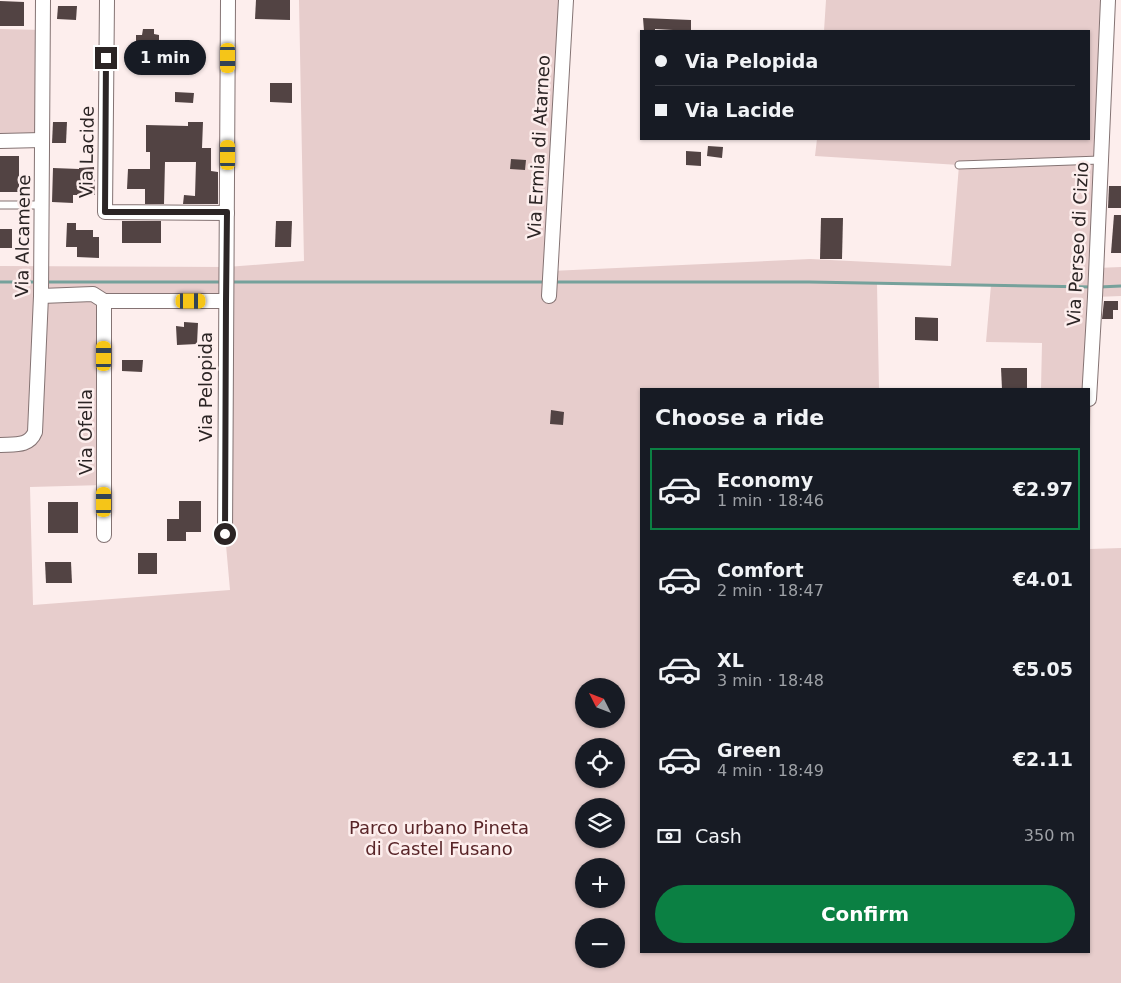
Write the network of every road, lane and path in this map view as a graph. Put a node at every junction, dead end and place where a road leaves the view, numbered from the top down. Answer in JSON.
{"nodes":[{"id":1,"x":43,"y":0,"type":"edge"},
{"id":2,"x":107,"y":0,"type":"edge"},
{"id":3,"x":228,"y":0,"type":"edge"},
{"id":4,"x":566,"y":0,"type":"edge"},
{"id":5,"x":1108,"y":0,"type":"edge"},
{"id":6,"x":0,"y":140,"type":"edge"},
{"id":7,"x":42,"y":140,"type":"junction"},
{"id":8,"x":1100,"y":160,"type":"junction"},
{"id":9,"x":959,"y":164,"type":"dead end"},
{"id":10,"x":0,"y":205,"type":"edge"},
{"id":11,"x":42,"y":205,"type":"junction"},
{"id":12,"x":227,"y":212,"type":"junction"},
{"id":13,"x":41,"y":296,"type":"junction"},
{"id":14,"x":549,"y":296,"type":"dead end"},
{"id":15,"x":104,"y":301,"type":"junction"},
{"id":16,"x":226,"y":301,"type":"junction"},
{"id":17,"x":1090,"y":388,"type":"edge"},
{"id":18,"x":0,"y":445,"type":"edge"},
{"id":19,"x":225,"y":534,"type":"dead end"},
{"id":20,"x":104,"y":535,"type":"dead end"}],
"edges":[{"from":1,"to":7,"type":"street","name":"Via Alcamene"},
{"from":2,"to":12,"type":"street","name":"Via Lacide"},
{"from":3,"to":12,"type":"street","name":"Via Pelopida"},
{"from":4,"to":14,"type":"street","name":"Via Ermia di Atarneo"},
{"from":5,"to":8,"type":"street","name":"Via Perseo di Cizio"},
{"from":6,"to":7,"type":"street"},
{"from":7,"to":11,"type":"street","name":"Via Alcamene"},
{"from":8,"to":9,"type":"lane"},
{"from":8,"to":17,"type":"street","name":"Via Perseo di Cizio"},
{"from":10,"to":11,"type":"lane"},
{"from":11,"to":13,"type":"street","name":"Via Alcamene"},
{"from":12,"to":16,"type":"street","name":"Via Pelopida"},
{"from":13,"to":15,"type":"street"},
{"from":13,"to":18,"type":"street","name":"Via Alcamene"},
{"from":15,"to":16,"type":"street"},
{"from":15,"to":20,"type":"street","name":"Via Ofella"},
{"from":16,"to":19,"type":"street","name":"Via Pelopida"}]}
